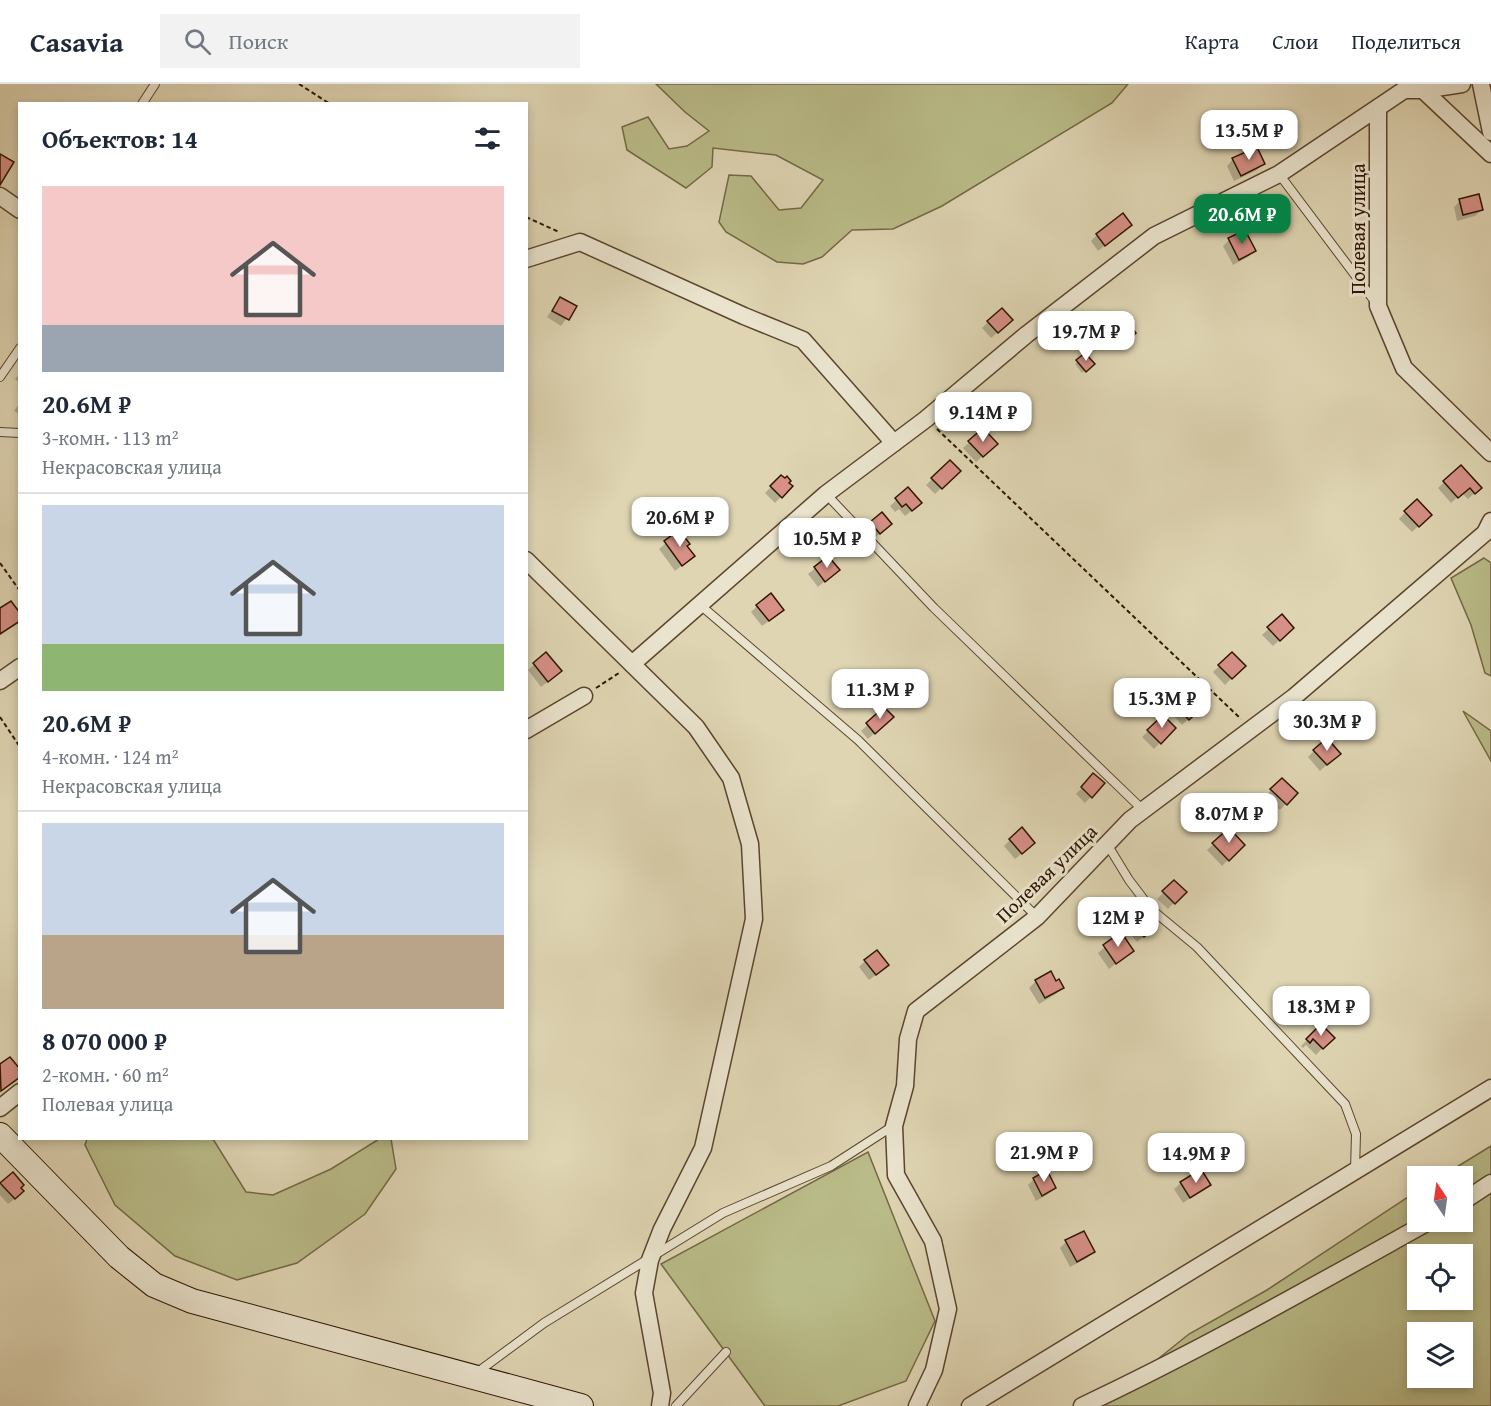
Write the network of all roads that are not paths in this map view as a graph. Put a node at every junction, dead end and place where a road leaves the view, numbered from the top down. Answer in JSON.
{"nodes":[{"id":1,"x":155,"y":84,"type":"edge"},
{"id":2,"x":1462,"y":84,"type":"edge"},
{"id":3,"x":1481,"y":84,"type":"edge"},
{"id":4,"x":1423,"y":90,"type":"junction"},
{"id":5,"x":143,"y":102,"type":"edge"},
{"id":6,"x":1378,"y":108,"type":"junction"},
{"id":7,"x":1491,"y":132,"type":"edge"},
{"id":8,"x":1491,"y":154,"type":"edge"},
{"id":9,"x":1279,"y":174,"type":"junction"},
{"id":10,"x":0,"y":196,"type":"edge"},
{"id":11,"x":18,"y":209,"type":"edge"},
{"id":12,"x":528,"y":259,"type":"edge"},
{"id":13,"x":1378,"y":306,"type":"junction"},
{"id":14,"x":18,"y":351,"type":"edge"},
{"id":15,"x":0,"y":377,"type":"edge"},
{"id":16,"x":0,"y":432,"type":"edge"},
{"id":17,"x":18,"y":433,"type":"edge"},
{"id":18,"x":894,"y":443,"type":"junction"},
{"id":19,"x":1491,"y":453,"type":"edge"},
{"id":20,"x":826,"y":494,"type":"junction"},
{"id":21,"x":1491,"y":521,"type":"edge"},
{"id":22,"x":528,"y":562,"type":"edge"},
{"id":23,"x":699,"y":604,"type":"junction"},
{"id":24,"x":632,"y":664,"type":"junction"},
{"id":25,"x":18,"y":668,"type":"edge"},
{"id":26,"x":0,"y":681,"type":"edge"},
{"id":27,"x":584,"y":696,"type":"road end"},
{"id":28,"x":528,"y":729,"type":"edge"},
{"id":29,"x":1143,"y":810,"type":"junction"},
{"id":30,"x":1107,"y":844,"type":"junction"},
{"id":31,"x":1037,"y":917,"type":"junction"},
{"id":32,"x":1491,"y":1088,"type":"edge"},
{"id":33,"x":18,"y":1094,"type":"edge"},
{"id":34,"x":0,"y":1108,"type":"edge"},
{"id":35,"x":894,"y":1126,"type":"junction"},
{"id":36,"x":0,"y":1135,"type":"edge"},
{"id":37,"x":1355,"y":1171,"type":"junction"},
{"id":38,"x":1491,"y":1183,"type":"edge"},
{"id":39,"x":1473,"y":1195,"type":"edge"},
{"id":40,"x":1410,"y":1232,"type":"edge"},
{"id":41,"x":650,"y":1260,"type":"junction"},
{"id":42,"x":726,"y":1352,"type":"dead end"},
{"id":43,"x":472,"y":1376,"type":"junction"},
{"id":44,"x":581,"y":1406,"type":"edge"},
{"id":45,"x":660,"y":1406,"type":"edge"},
{"id":46,"x":676,"y":1406,"type":"edge"},
{"id":47,"x":916,"y":1406,"type":"edge"},
{"id":48,"x":970,"y":1406,"type":"edge"},
{"id":49,"x":1082,"y":1406,"type":"edge"}],
"edges":[{"from":1,"to":5,"type":"lane"},
{"from":2,"to":4,"type":"street"},
{"from":3,"to":7,"type":"street"},
{"from":4,"to":6,"type":"street"},
{"from":4,"to":8,"type":"street"},
{"from":6,"to":9,"type":"street"},
{"from":6,"to":13,"type":"street","name":"Полевая улица"},
{"from":9,"to":13,"type":"lane"},
{"from":9,"to":18,"type":"street"},
{"from":10,"to":11,"type":"street"},
{"from":12,"to":18,"type":"street"},
{"from":13,"to":19,"type":"street","name":"Полевая улица"},
{"from":14,"to":15,"type":"lane"},
{"from":16,"to":17,"type":"lane"},
{"from":18,"to":20,"type":"street"},
{"from":20,"to":23,"type":"street"},
{"from":20,"to":29,"type":"lane"},
{"from":21,"to":29,"type":"street","name":"Полевая улица"},
{"from":22,"to":24,"type":"street"},
{"from":23,"to":24,"type":"street"},
{"from":23,"to":31,"type":"lane"},
{"from":24,"to":41,"type":"street"},
{"from":25,"to":26,"type":"street"},
{"from":27,"to":28,"type":"street"},
{"from":29,"to":30,"type":"street","name":"Полевая улица"},
{"from":30,"to":31,"type":"street","name":"Полевая улица"},
{"from":30,"to":37,"type":"lane"},
{"from":31,"to":35,"type":"street","name":"Полевая улица"},
{"from":32,"to":37,"type":"street"},
{"from":33,"to":34,"type":"street"},
{"from":35,"to":41,"type":"lane"},
{"from":35,"to":47,"type":"street","name":"Полевая улица"},
{"from":36,"to":43,"type":"street"},
{"from":37,"to":48,"type":"street"},
{"from":38,"to":39,"type":"street"},
{"from":40,"to":49,"type":"street"},
{"from":41,"to":43,"type":"lane"},
{"from":41,"to":45,"type":"street"},
{"from":42,"to":46,"type":"lane"},
{"from":43,"to":44,"type":"street"}]}
